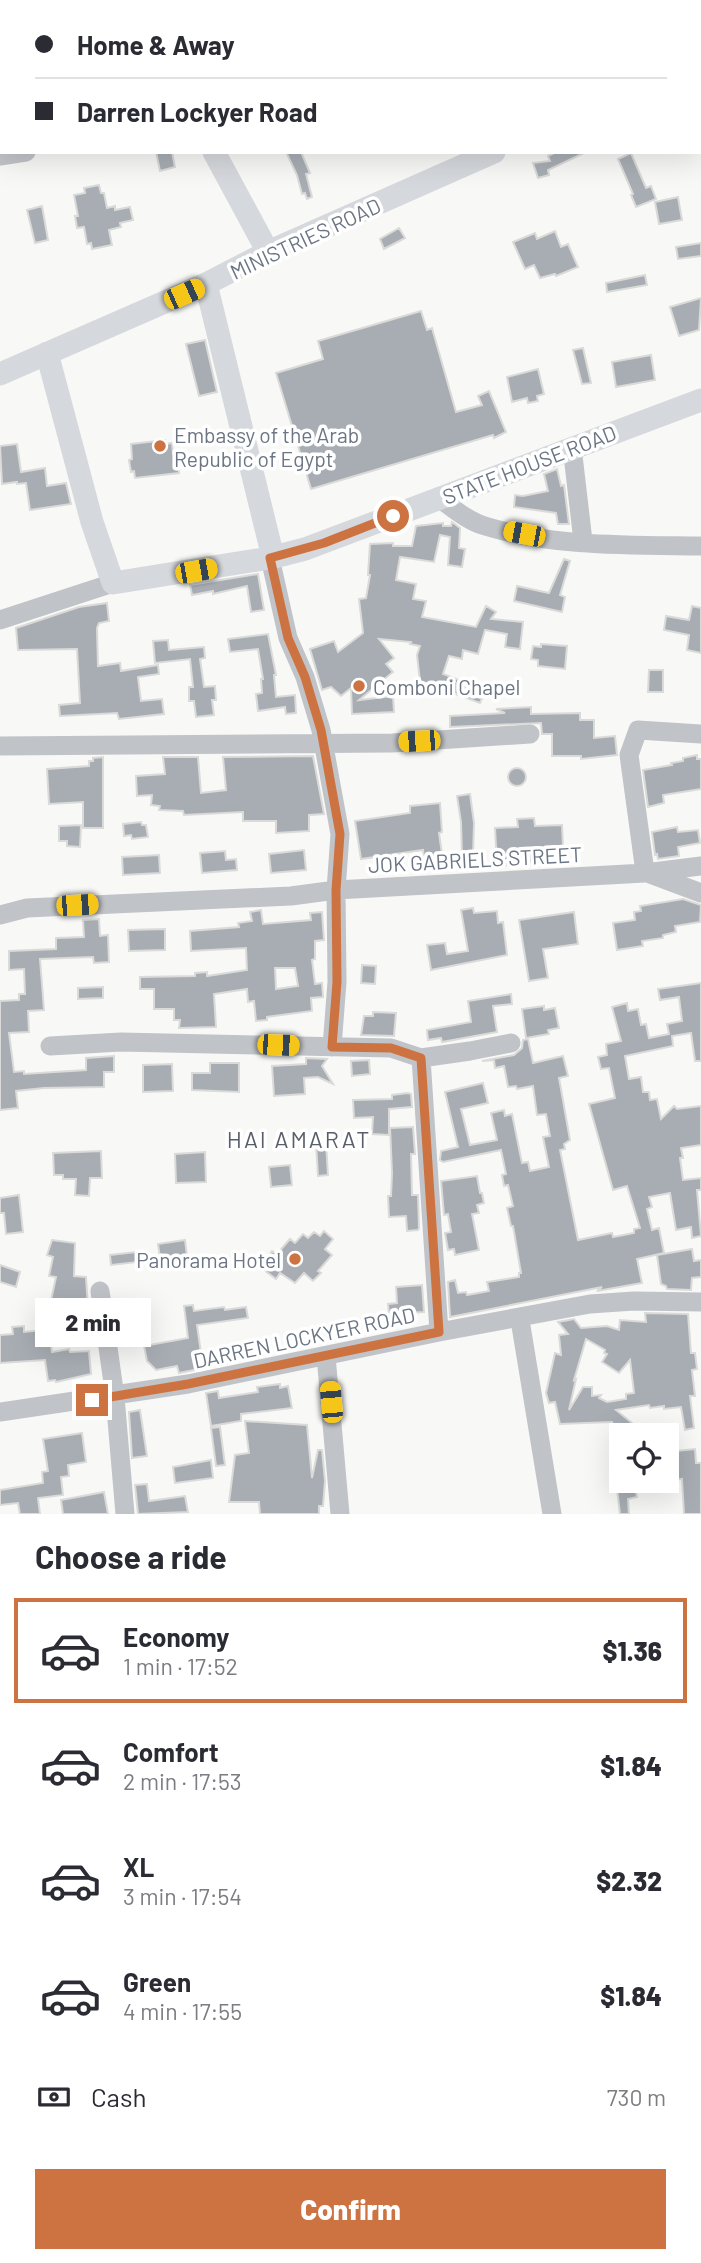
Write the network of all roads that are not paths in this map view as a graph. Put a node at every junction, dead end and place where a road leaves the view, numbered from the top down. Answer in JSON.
{"nodes":[{"id":1,"x":215,"y":154,"type":"edge"},
{"id":2,"x":489,"y":154,"type":"edge"},
{"id":3,"x":268,"y":252,"type":"junction"},
{"id":4,"x":206,"y":284,"type":"junction"},
{"id":5,"x":47,"y":353,"type":"junction"},
{"id":6,"x":0,"y":374,"type":"edge"},
{"id":7,"x":701,"y":400,"type":"edge"},
{"id":8,"x":572,"y":447,"type":"junction"},
{"id":9,"x":439,"y":498,"type":"junction"},
{"id":10,"x":583,"y":541,"type":"junction"},
{"id":11,"x":701,"y":546,"type":"edge"},
{"id":12,"x":272,"y":558,"type":"junction"},
{"id":13,"x":113,"y":583,"type":"junction"},
{"id":14,"x":0,"y":620,"type":"edge"},
{"id":15,"x":530,"y":734,"type":"dead end"},
{"id":16,"x":701,"y":734,"type":"edge"},
{"id":17,"x":322,"y":743,"type":"junction"},
{"id":18,"x":0,"y":746,"type":"edge"},
{"id":19,"x":701,"y":866,"type":"edge"},
{"id":20,"x":336,"y":890,"type":"junction"},
{"id":21,"x":701,"y":893,"type":"edge"},
{"id":22,"x":0,"y":915,"type":"edge"},
{"id":23,"x":511,"y":1043,"type":"dead end"},
{"id":24,"x":50,"y":1046,"type":"dead end"},
{"id":25,"x":332,"y":1047,"type":"junction"},
{"id":26,"x":421,"y":1058,"type":"junction"},
{"id":27,"x":100,"y":1291,"type":"dead end"},
{"id":28,"x":701,"y":1302,"type":"edge"},
{"id":29,"x":520,"y":1320,"type":"dead end"},
{"id":30,"x":439,"y":1332,"type":"junction"},
{"id":31,"x":326,"y":1356,"type":"junction"},
{"id":32,"x":115,"y":1397,"type":"junction"},
{"id":33,"x":0,"y":1412,"type":"edge"},
{"id":34,"x":125,"y":1514,"type":"edge"},
{"id":35,"x":340,"y":1514,"type":"edge"},
{"id":36,"x":552,"y":1514,"type":"edge"}],
"edges":[{"from":1,"to":3,"type":"main road"},
{"from":2,"to":3,"type":"main road","name":"MINISTRIES ROAD"},
{"from":3,"to":4,"type":"main road","name":"MINISTRIES ROAD"},
{"from":4,"to":5,"type":"main road","name":"MINISTRIES ROAD"},
{"from":4,"to":12,"type":"main road"},
{"from":5,"to":6,"type":"main road","name":"MINISTRIES ROAD"},
{"from":5,"to":13,"type":"main road"},
{"from":7,"to":8,"type":"main road","name":"STATE HOUSE ROAD"},
{"from":8,"to":9,"type":"main road","name":"STATE HOUSE ROAD"},
{"from":8,"to":10,"type":"street"},
{"from":9,"to":10,"type":"street"},
{"from":9,"to":12,"type":"main road","name":"STATE HOUSE ROAD"},
{"from":10,"to":11,"type":"street"},
{"from":12,"to":13,"type":"main road","name":"STATE HOUSE ROAD"},
{"from":12,"to":17,"type":"street"},
{"from":13,"to":14,"type":"street","name":"STATE HOUSE ROAD"},
{"from":15,"to":17,"type":"street"},
{"from":16,"to":21,"type":"street"},
{"from":17,"to":18,"type":"street"},
{"from":17,"to":20,"type":"street"},
{"from":19,"to":20,"type":"street","name":"JOK GABRIELS STREET"},
{"from":20,"to":22,"type":"street","name":"JOK GABRIELS STREET"},
{"from":20,"to":25,"type":"street"},
{"from":23,"to":26,"type":"street"},
{"from":24,"to":25,"type":"street"},
{"from":25,"to":26,"type":"street"},
{"from":26,"to":30,"type":"street"},
{"from":27,"to":32,"type":"street"},
{"from":28,"to":30,"type":"street","name":"DARREN LOCKYER ROAD"},
{"from":29,"to":36,"type":"street"},
{"from":30,"to":31,"type":"street","name":"DARREN LOCKYER ROAD"},
{"from":31,"to":32,"type":"street","name":"DARREN LOCKYER ROAD"},
{"from":31,"to":35,"type":"street"},
{"from":32,"to":33,"type":"street","name":"DARREN LOCKYER ROAD"},
{"from":32,"to":34,"type":"street"}]}
